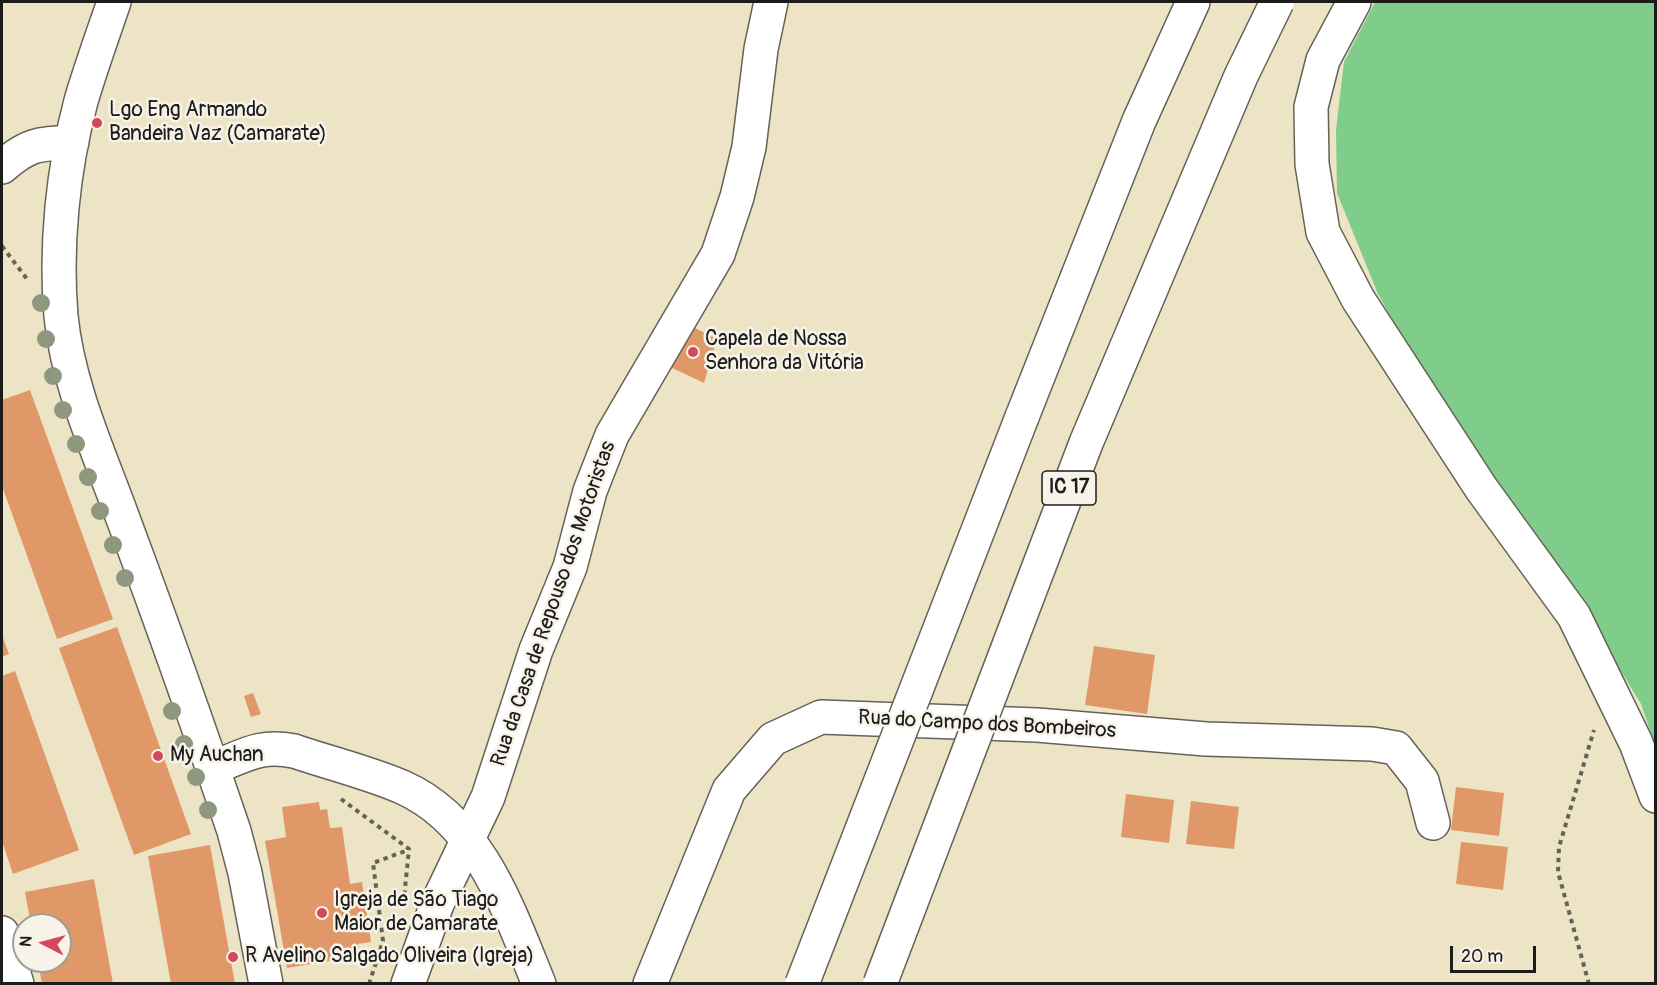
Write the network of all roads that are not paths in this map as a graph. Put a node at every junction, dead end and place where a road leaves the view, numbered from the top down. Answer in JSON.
{"nodes":[{"id":1,"x":114,"y":2,"type":"edge"},
{"id":2,"x":771,"y":2,"type":"edge"},
{"id":3,"x":1193,"y":2,"type":"edge"},
{"id":4,"x":1277,"y":2,"type":"edge"},
{"id":5,"x":1354,"y":2,"type":"edge"},
{"id":6,"x":72,"y":142,"type":"junction"},
{"id":7,"x":2,"y":167,"type":"edge"},
{"id":8,"x":213,"y":768,"type":"junction"},
{"id":9,"x":1656,"y":796,"type":"edge"},
{"id":10,"x":1433,"y":823,"type":"dead end"},
{"id":11,"x":467,"y":839,"type":"junction"},
{"id":12,"x":2,"y":933,"type":"edge"},
{"id":13,"x":17,"y":984,"type":"edge"},
{"id":14,"x":266,"y":984,"type":"edge"},
{"id":15,"x":408,"y":984,"type":"edge"},
{"id":16,"x":539,"y":984,"type":"edge"},
{"id":17,"x":650,"y":984,"type":"edge"},
{"id":18,"x":802,"y":984,"type":"edge"},
{"id":19,"x":880,"y":984,"type":"edge"}],
"edges":[{"from":1,"to":6,"type":"main road"},
{"from":2,"to":11,"type":"main road","name":"Rua da Casa de Repouso dos Motoristas"},
{"from":3,"to":18,"type":"main road","bridge":true},
{"from":4,"to":19,"type":"main road","number":"IC 17","bridge":true},
{"from":5,"to":9,"type":"main road"},
{"from":6,"to":7,"type":"main road"},
{"from":6,"to":8,"type":"main road"},
{"from":8,"to":11,"type":"main road"},
{"from":8,"to":14,"type":"main road"},
{"from":10,"to":17,"type":"main road","name":"Rua do Campo dos Bombeiros"},
{"from":11,"to":15,"type":"main road","name":"Rua da Casa de Repouso dos Motoristas"},
{"from":11,"to":16,"type":"main road"},
{"from":12,"to":13,"type":"main road"}]}
